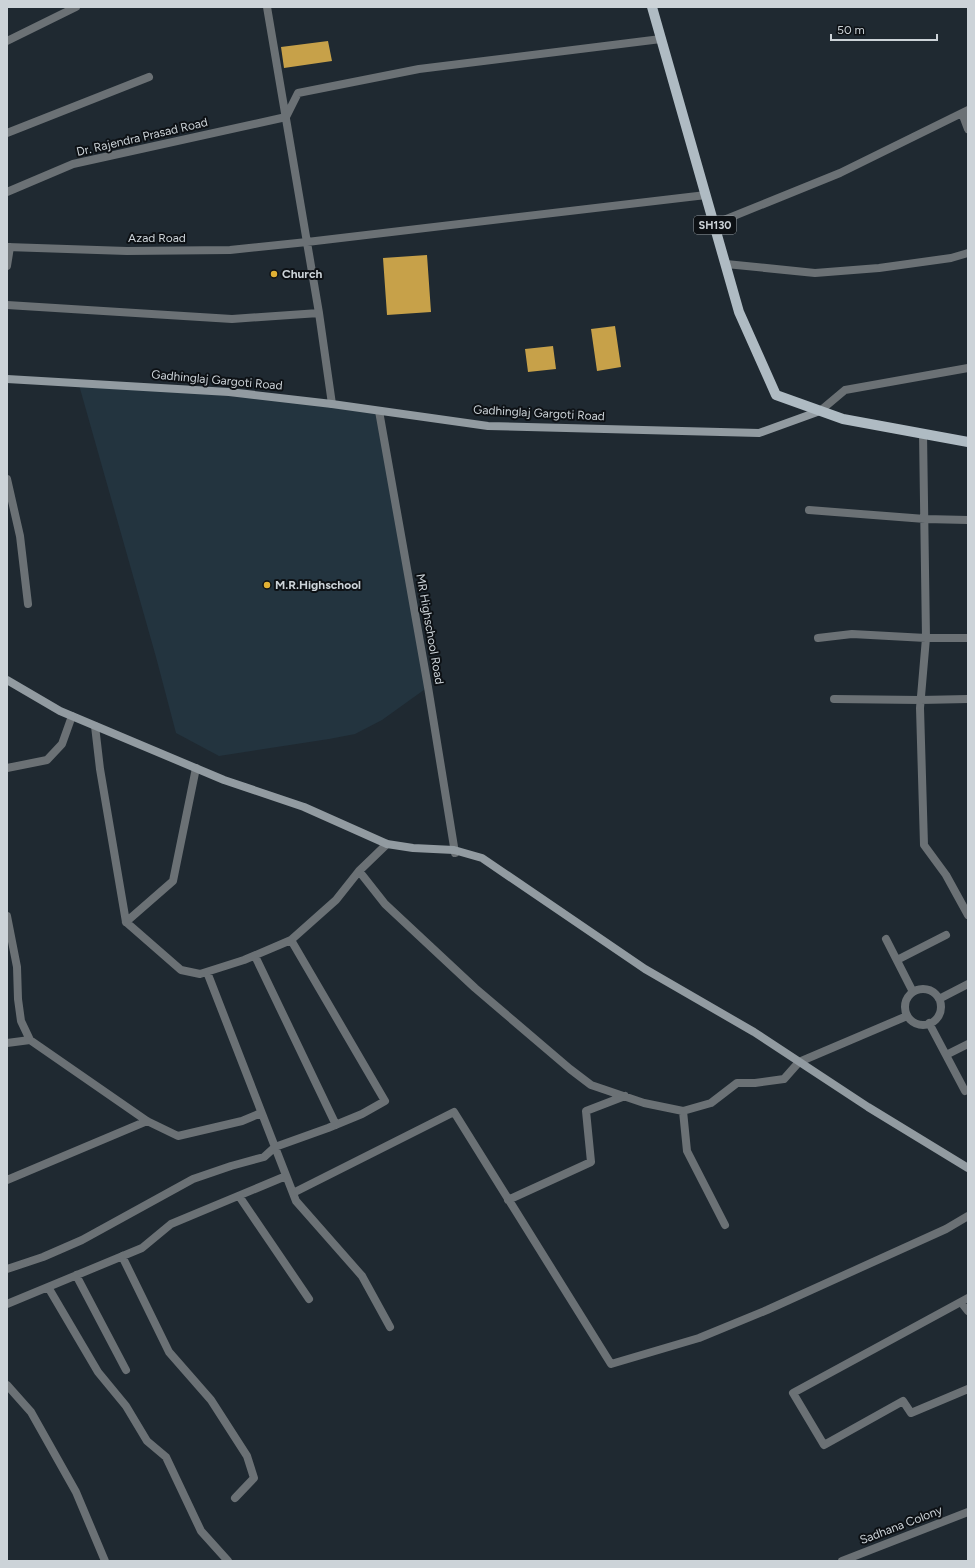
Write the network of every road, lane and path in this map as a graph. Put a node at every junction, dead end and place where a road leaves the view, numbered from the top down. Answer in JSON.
{"nodes":[{"id":1,"x":76,"y":7,"type":"edge"},
{"id":2,"x":267,"y":7,"type":"edge"},
{"id":3,"x":652,"y":7,"type":"edge"},
{"id":4,"x":661,"y":39,"type":"junction"},
{"id":5,"x":7,"y":41,"type":"edge"},
{"id":6,"x":149,"y":77,"type":"dead end"},
{"id":7,"x":965,"y":111,"type":"edge"},
{"id":8,"x":286,"y":117,"type":"junction"},
{"id":9,"x":968,"y":129,"type":"edge"},
{"id":10,"x":7,"y":133,"type":"edge"},
{"id":11,"x":7,"y":192,"type":"edge"},
{"id":12,"x":706,"y":195,"type":"junction"},
{"id":13,"x":714,"y":224,"type":"junction"},
{"id":14,"x":307,"y":242,"type":"junction"},
{"id":15,"x":8,"y":247,"type":"edge"},
{"id":16,"x":968,"y":253,"type":"edge"},
{"id":17,"x":726,"y":264,"type":"junction"},
{"id":18,"x":7,"y":266,"type":"edge"},
{"id":19,"x":7,"y":305,"type":"edge"},
{"id":20,"x":319,"y":313,"type":"junction"},
{"id":21,"x":968,"y":368,"type":"edge"},
{"id":22,"x":7,"y":379,"type":"edge"},
{"id":23,"x":332,"y":404,"type":"junction"},
{"id":24,"x":379,"y":411,"type":"junction"},
{"id":25,"x":820,"y":411,"type":"junction"},
{"id":26,"x":923,"y":433,"type":"junction"},
{"id":27,"x":968,"y":442,"type":"edge"},
{"id":28,"x":7,"y":479,"type":"edge"},
{"id":29,"x":810,"y":510,"type":"dead end"},
{"id":30,"x":925,"y":519,"type":"junction"},
{"id":31,"x":968,"y":520,"type":"edge"},
{"id":32,"x":28,"y":604,"type":"dead end"},
{"id":33,"x":818,"y":638,"type":"dead end"},
{"id":34,"x":926,"y":638,"type":"junction"},
{"id":35,"x":968,"y":638,"type":"edge"},
{"id":36,"x":7,"y":680,"type":"edge"},
{"id":37,"x":834,"y":699,"type":"dead end"},
{"id":38,"x":968,"y":699,"type":"edge"},
{"id":39,"x":920,"y":700,"type":"junction"},
{"id":40,"x":72,"y":716,"type":"junction"},
{"id":41,"x":95,"y":726,"type":"junction"},
{"id":42,"x":7,"y":768,"type":"edge"},
{"id":43,"x":196,"y":768,"type":"junction"},
{"id":44,"x":387,"y":844,"type":"junction"},
{"id":45,"x":454,"y":851,"type":"junction"},
{"id":46,"x":359,"y":871,"type":"junction"},
{"id":47,"x":968,"y":915,"type":"edge"},
{"id":48,"x":7,"y":916,"type":"edge"},
{"id":49,"x":126,"y":922,"type":"junction"},
{"id":50,"x":946,"y":934,"type":"dead end"},
{"id":51,"x":886,"y":939,"type":"dead end"},
{"id":52,"x":291,"y":940,"type":"junction"},
{"id":53,"x":255,"y":956,"type":"junction"},
{"id":54,"x":897,"y":960,"type":"junction"},
{"id":55,"x":207,"y":972,"type":"junction"},
{"id":56,"x":968,"y":984,"type":"edge"},
{"id":57,"x":913,"y":992,"type":"junction"},
{"id":58,"x":939,"y":999,"type":"junction"},
{"id":59,"x":907,"y":1016,"type":"junction"},
{"id":60,"x":929,"y":1023,"type":"junction"},
{"id":61,"x":30,"y":1040,"type":"junction"},
{"id":62,"x":7,"y":1043,"type":"edge"},
{"id":63,"x":968,"y":1044,"type":"edge"},
{"id":64,"x":946,"y":1055,"type":"junction"},
{"id":65,"x":799,"y":1062,"type":"junction"},
{"id":66,"x":965,"y":1091,"type":"dead end"},
{"id":67,"x":625,"y":1096,"type":"junction"},
{"id":68,"x":682,"y":1111,"type":"junction"},
{"id":69,"x":261,"y":1112,"type":"junction"},
{"id":70,"x":147,"y":1121,"type":"junction"},
{"id":71,"x":336,"y":1125,"type":"junction"},
{"id":72,"x":275,"y":1147,"type":"junction"},
{"id":73,"x":968,"y":1168,"type":"edge"},
{"id":74,"x":286,"y":1176,"type":"junction"},
{"id":75,"x":7,"y":1180,"type":"edge"},
{"id":76,"x":293,"y":1193,"type":"junction"},
{"id":77,"x":239,"y":1196,"type":"junction"},
{"id":78,"x":508,"y":1200,"type":"junction"},
{"id":79,"x":968,"y":1216,"type":"edge"},
{"id":80,"x":725,"y":1225,"type":"dead end"},
{"id":81,"x":122,"y":1256,"type":"junction"},
{"id":82,"x":7,"y":1269,"type":"edge"},
{"id":83,"x":76,"y":1275,"type":"junction"},
{"id":84,"x":48,"y":1287,"type":"junction"},
{"id":85,"x":309,"y":1299,"type":"dead end"},
{"id":86,"x":965,"y":1300,"type":"edge"},
{"id":87,"x":7,"y":1304,"type":"edge"},
{"id":88,"x":968,"y":1311,"type":"edge"},
{"id":89,"x":390,"y":1327,"type":"dead end"},
{"id":90,"x":126,"y":1370,"type":"dead end"},
{"id":91,"x":7,"y":1385,"type":"edge"},
{"id":92,"x":968,"y":1389,"type":"edge"},
{"id":93,"x":235,"y":1498,"type":"dead end"},
{"id":94,"x":968,"y":1512,"type":"edge"},
{"id":95,"x":105,"y":1561,"type":"edge"},
{"id":96,"x":228,"y":1561,"type":"edge"},
{"id":97,"x":842,"y":1561,"type":"edge"}],
"edges":[{"from":1,"to":5,"type":"street"},
{"from":2,"to":8,"type":"street"},
{"from":3,"to":4,"type":"main road","number":"SH130"},
{"from":4,"to":8,"type":"street"},
{"from":4,"to":12,"type":"main road","number":"SH130"},
{"from":6,"to":10,"type":"street"},
{"from":7,"to":9,"type":"street"},
{"from":7,"to":13,"type":"street"},
{"from":8,"to":11,"type":"street","name":"Dr. Rajendra Prasad Road"},
{"from":8,"to":14,"type":"street"},
{"from":12,"to":13,"type":"main road","number":"SH130"},
{"from":12,"to":14,"type":"street","name":"Azad Road"},
{"from":13,"to":17,"type":"main road","number":"SH130"},
{"from":14,"to":15,"type":"street","name":"Azad Road"},
{"from":14,"to":20,"type":"street"},
{"from":15,"to":18,"type":"street"},
{"from":16,"to":17,"type":"street"},
{"from":17,"to":25,"type":"main road","number":"SH130"},
{"from":19,"to":20,"type":"street"},
{"from":20,"to":23,"type":"street"},
{"from":21,"to":25,"type":"street"},
{"from":22,"to":23,"type":"street","name":"Gadhinglaj Gargoti Road"},
{"from":23,"to":24,"type":"street","name":"Gadhinglaj Gargoti Road"},
{"from":24,"to":25,"type":"street","name":"Gadhinglaj Gargoti Road"},
{"from":24,"to":45,"type":"street","name":"MR Highschool Road"},
{"from":25,"to":26,"type":"main road","number":"SH130"},
{"from":26,"to":27,"type":"main road","number":"SH130"},
{"from":26,"to":30,"type":"street"},
{"from":28,"to":32,"type":"street"},
{"from":29,"to":30,"type":"street"},
{"from":30,"to":31,"type":"street"},
{"from":30,"to":34,"type":"street"},
{"from":33,"to":34,"type":"street"},
{"from":34,"to":35,"type":"street"},
{"from":34,"to":39,"type":"street"},
{"from":36,"to":40,"type":"street"},
{"from":37,"to":39,"type":"street"},
{"from":38,"to":39,"type":"street"},
{"from":39,"to":47,"type":"street"},
{"from":40,"to":41,"type":"street"},
{"from":40,"to":42,"type":"street"},
{"from":41,"to":43,"type":"street"},
{"from":41,"to":49,"type":"street"},
{"from":43,"to":44,"type":"street"},
{"from":43,"to":49,"type":"street"},
{"from":44,"to":45,"type":"street"},
{"from":44,"to":46,"type":"street"},
{"from":45,"to":65,"type":"street"},
{"from":46,"to":52,"type":"street"},
{"from":46,"to":67,"type":"street"},
{"from":48,"to":61,"type":"street"},
{"from":49,"to":55,"type":"street"},
{"from":50,"to":54,"type":"street"},
{"from":51,"to":54,"type":"street"},
{"from":52,"to":53,"type":"street"},
{"from":52,"to":71,"type":"street"},
{"from":53,"to":55,"type":"street"},
{"from":53,"to":71,"type":"street"},
{"from":54,"to":57,"type":"street"},
{"from":55,"to":69,"type":"street"},
{"from":56,"to":58,"type":"street"},
{"from":57,"to":58,"type":"street"},
{"from":57,"to":59,"type":"street"},
{"from":58,"to":60,"type":"street"},
{"from":59,"to":60,"type":"street"},
{"from":59,"to":65,"type":"street"},
{"from":60,"to":64,"type":"street"},
{"from":61,"to":62,"type":"street"},
{"from":61,"to":70,"type":"street"},
{"from":63,"to":64,"type":"street"},
{"from":64,"to":66,"type":"street"},
{"from":65,"to":68,"type":"street"},
{"from":65,"to":73,"type":"street"},
{"from":67,"to":68,"type":"street"},
{"from":67,"to":78,"type":"street"},
{"from":68,"to":80,"type":"street"},
{"from":69,"to":70,"type":"street"},
{"from":69,"to":72,"type":"street"},
{"from":70,"to":75,"type":"street"},
{"from":71,"to":72,"type":"street"},
{"from":72,"to":74,"type":"street"},
{"from":72,"to":82,"type":"street"},
{"from":74,"to":76,"type":"street"},
{"from":74,"to":77,"type":"street"},
{"from":76,"to":78,"type":"street"},
{"from":76,"to":89,"type":"street"},
{"from":77,"to":81,"type":"street"},
{"from":77,"to":85,"type":"street"},
{"from":78,"to":79,"type":"street"},
{"from":81,"to":83,"type":"street"},
{"from":81,"to":93,"type":"street"},
{"from":83,"to":84,"type":"street"},
{"from":83,"to":90,"type":"street"},
{"from":84,"to":87,"type":"street"},
{"from":84,"to":96,"type":"street"},
{"from":86,"to":88,"type":"street"},
{"from":86,"to":92,"type":"street"},
{"from":91,"to":95,"type":"street"},
{"from":94,"to":97,"type":"street","name":"Sadhana Colony"}]}
